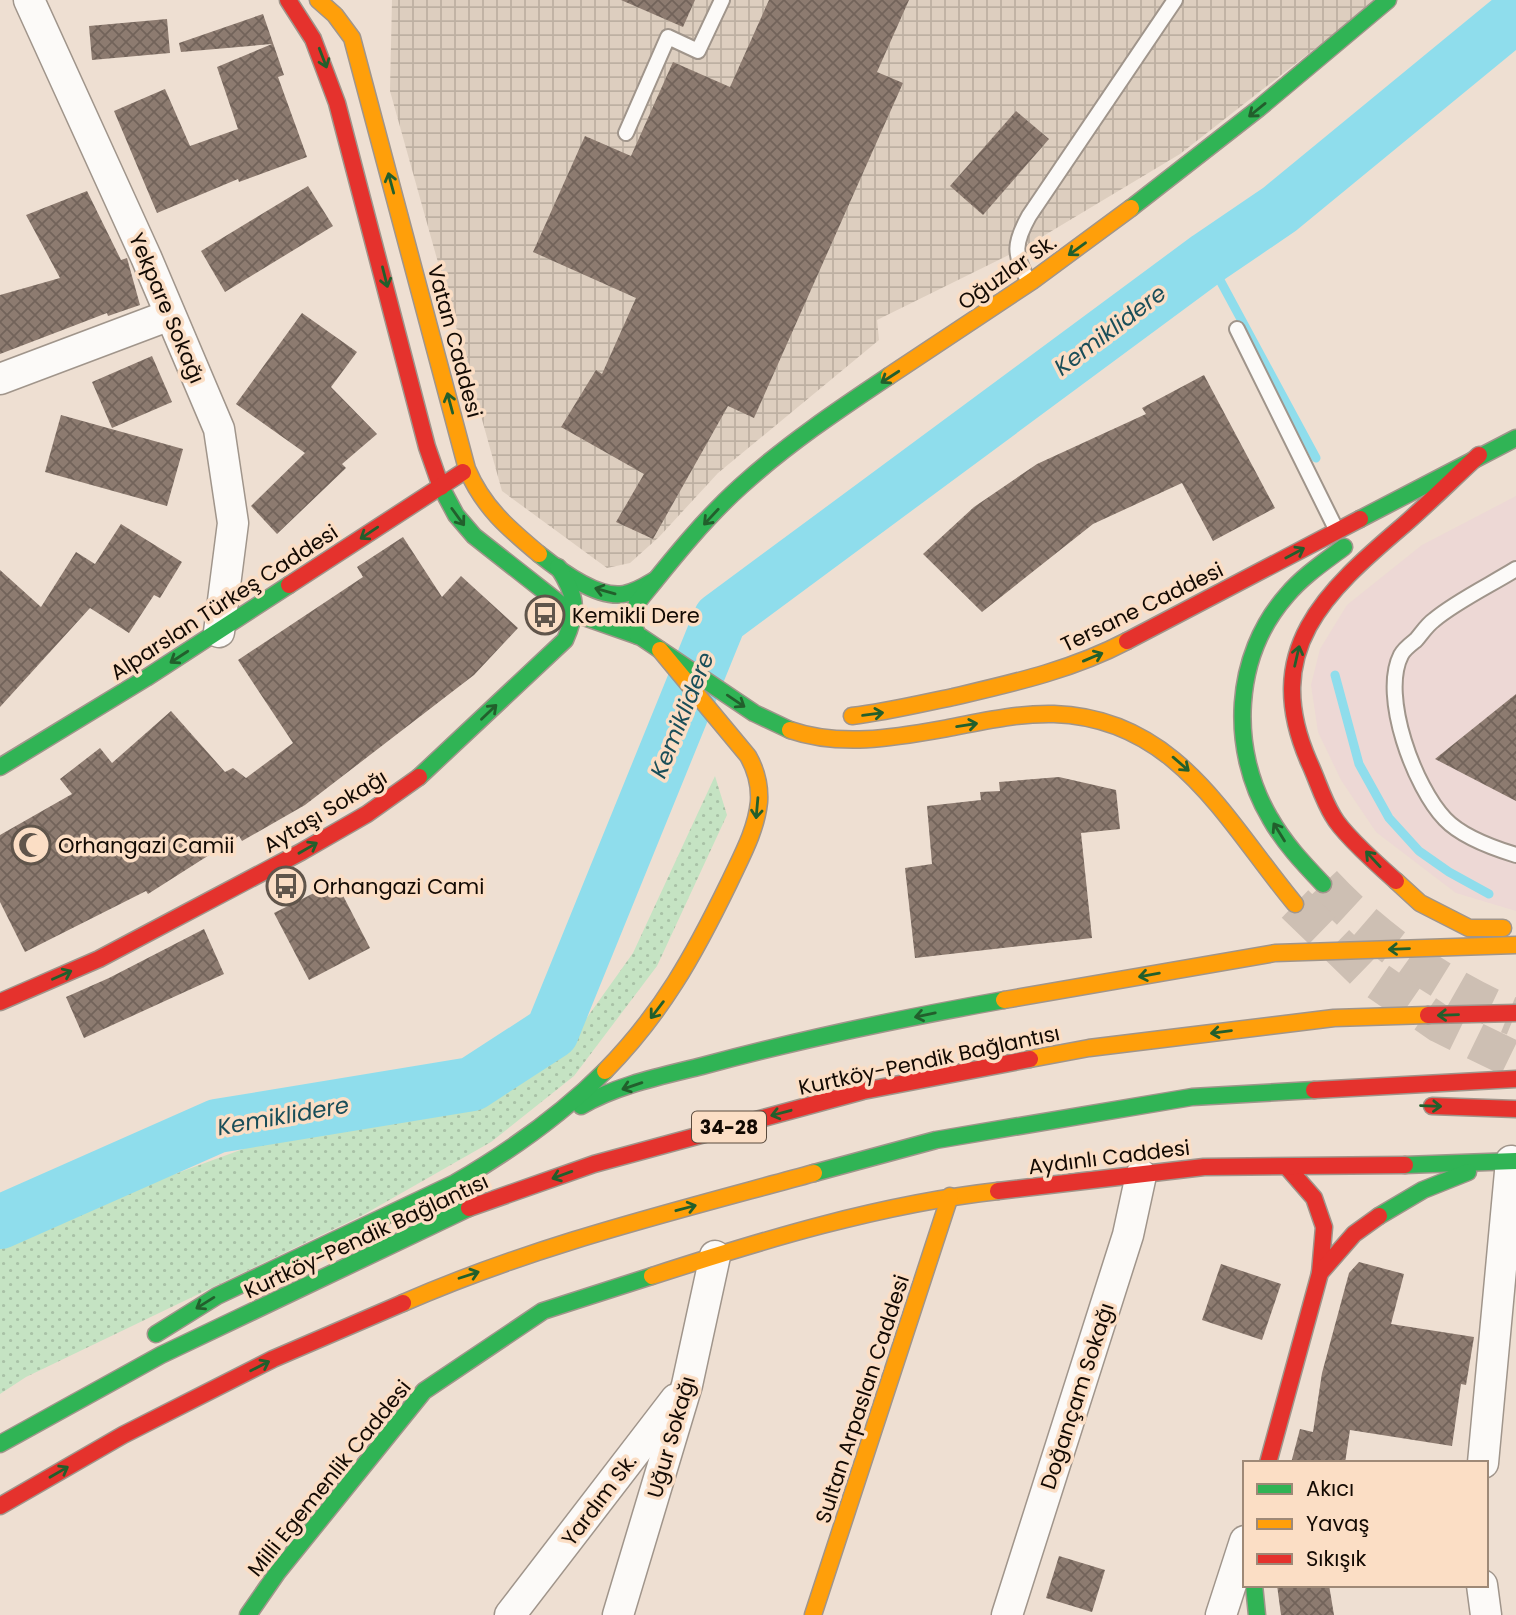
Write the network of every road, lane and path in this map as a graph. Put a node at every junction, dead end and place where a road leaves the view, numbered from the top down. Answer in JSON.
{"nodes":[{"id":1,"x":29,"y":0,"type":"edge"},
{"id":2,"x":288,"y":0,"type":"edge"},
{"id":3,"x":318,"y":0,"type":"edge"},
{"id":4,"x":722,"y":0,"type":"edge"},
{"id":5,"x":1175,"y":0,"type":"edge"},
{"id":6,"x":1189,"y":0,"type":"edge"},
{"id":7,"x":1388,"y":0,"type":"edge"},
{"id":8,"x":1401,"y":0,"type":"edge"},
{"id":9,"x":352,"y":13,"type":"dead end"},
{"id":10,"x":1162,"y":19,"type":"junction"},
{"id":11,"x":352,"y":38,"type":"junction"},
{"id":12,"x":1310,"y":66,"type":"junction"},
{"id":13,"x":626,"y":133,"type":"dead end"},
{"id":14,"x":1030,"y":283,"type":"junction"},
{"id":15,"x":170,"y":315,"type":"junction"},
{"id":16,"x":1237,"y":329,"type":"dead end"},
{"id":17,"x":0,"y":379,"type":"edge"},
{"id":18,"x":1516,"y":438,"type":"edge"},
{"id":19,"x":1479,"y":455,"type":"junction"},
{"id":20,"x":467,"y":469,"type":"junction"},
{"id":21,"x":440,"y":485,"type":"junction"},
{"id":22,"x":1423,"y":485,"type":"junction"},
{"id":23,"x":1337,"y":530,"type":"junction"},
{"id":24,"x":558,"y":567,"type":"junction"},
{"id":25,"x":1516,"y":569,"type":"edge"},
{"id":26,"x":655,"y":580,"type":"junction"},
{"id":27,"x":575,"y":614,"type":"junction"},
{"id":28,"x":219,"y":632,"type":"junction"},
{"id":29,"x":638,"y":635,"type":"junction"},
{"id":30,"x":565,"y":640,"type":"junction"},
{"id":31,"x":660,"y":650,"type":"junction"},
{"id":32,"x":757,"y":716,"type":"junction"},
{"id":33,"x":0,"y":767,"type":"edge"},
{"id":34,"x":1516,"y":855,"type":"edge"},
{"id":35,"x":1323,"y":884,"type":"tunnel mouth"},
{"id":36,"x":1294,"y":904,"type":"tunnel mouth"},
{"id":37,"x":1516,"y":928,"type":"edge"},
{"id":38,"x":1516,"y":945,"type":"edge"},
{"id":39,"x":0,"y":1002,"type":"edge"},
{"id":40,"x":1516,"y":1013,"type":"edge"},
{"id":41,"x":1516,"y":1079,"type":"edge"},
{"id":42,"x":1192,"y":1097,"type":"junction"},
{"id":43,"x":1367,"y":1103,"type":"dead end"},
{"id":44,"x":1420,"y":1105,"type":"dead end"},
{"id":45,"x":1516,"y":1109,"type":"edge"},
{"id":46,"x":541,"y":1127,"type":"junction"},
{"id":47,"x":1513,"y":1161,"type":"edge"},
{"id":48,"x":1287,"y":1167,"type":"junction"},
{"id":49,"x":1141,"y":1175,"type":"junction"},
{"id":50,"x":950,"y":1196,"type":"junction"},
{"id":51,"x":715,"y":1256,"type":"junction"},
{"id":52,"x":1320,"y":1273,"type":"junction"},
{"id":53,"x":141,"y":1344,"type":"dead end"},
{"id":54,"x":120,"y":1359,"type":"dead end"},
{"id":55,"x":687,"y":1385,"type":"junction"},
{"id":56,"x":5,"y":1442,"type":"edge"},
{"id":57,"x":1269,"y":1461,"type":"edge"},
{"id":58,"x":1483,"y":1461,"type":"edge"},
{"id":59,"x":0,"y":1506,"type":"edge"},
{"id":60,"x":1243,"y":1547,"type":"edge"},
{"id":61,"x":1254,"y":1587,"type":"edge"},
{"id":62,"x":1482,"y":1587,"type":"edge"},
{"id":63,"x":248,"y":1615,"type":"edge"},
{"id":64,"x":510,"y":1615,"type":"edge"},
{"id":65,"x":618,"y":1615,"type":"edge"},
{"id":66,"x":813,"y":1615,"type":"edge"},
{"id":67,"x":1007,"y":1615,"type":"edge"},
{"id":68,"x":1221,"y":1615,"type":"edge"},
{"id":69,"x":1257,"y":1615,"type":"edge"},
{"id":70,"x":1486,"y":1615,"type":"edge"}],
"edges":[{"from":1,"to":15,"type":"street","name":"Yekpare Sokağı"},
{"from":2,"to":21,"type":"main road","one_way":true},
{"from":3,"to":11,"type":"main road","name":"Vatan Caddesi"},
{"from":4,"to":13,"type":"lane"},
{"from":5,"to":10,"type":"lane"},
{"from":6,"to":10,"type":"lane"},
{"from":7,"to":12,"type":"main road","name":"Oğuzlar Sk."},
{"from":8,"to":12,"type":"main road"},
{"from":9,"to":11,"type":"main road"},
{"from":10,"to":14,"type":"lane"},
{"from":20,"to":11,"type":"main road","name":"Vatan Caddesi","one_way":true},
{"from":12,"to":14,"type":"main road","name":"Oğuzlar Sk.","one_way":true},
{"from":14,"to":26,"type":"main road","name":"Oğuzlar Sk.","one_way":true},
{"from":15,"to":17,"type":"street"},
{"from":15,"to":28,"type":"street","name":"Yekpare Sokağı"},
{"from":16,"to":23,"type":"lane"},
{"from":18,"to":19,"type":"main road","name":"Tersane Caddesi"},
{"from":19,"to":22,"type":"main road","name":"Tersane Caddesi"},
{"from":37,"to":19,"type":"main road","one_way":true},
{"from":20,"to":21,"type":"main road","name":"Alparslan Türkeş Caddesi"},
{"from":20,"to":24,"type":"main road","name":"Vatan Caddesi"},
{"from":21,"to":27,"type":"main road","one_way":true},
{"from":21,"to":28,"type":"main road","name":"Alparslan Türkeş Caddesi","one_way":true},
{"from":22,"to":23,"type":"main road","name":"Tersane Caddesi"},
{"from":35,"to":22,"type":"main road","one_way":true},
{"from":32,"to":23,"type":"main road","name":"Tersane Caddesi","one_way":true},
{"from":26,"to":24,"type":"main road","name":"Vatan Caddesi","one_way":true},
{"from":24,"to":27,"type":"main road"},
{"from":25,"to":34,"type":"lane"},
{"from":26,"to":29,"type":"main road","name":"Oğuzlar Sk."},
{"from":27,"to":29,"type":"main road"},
{"from":27,"to":30,"type":"main road","name":"Aytaşı Sokağı"},
{"from":28,"to":33,"type":"main road","name":"Alparslan Türkeş Caddesi","one_way":true},
{"from":29,"to":30,"type":"main road"},
{"from":29,"to":31,"type":"main road"},
{"from":39,"to":30,"type":"main road","name":"Aytaşı Sokağı","one_way":true},
{"from":31,"to":32,"type":"main road","one_way":true},
{"from":31,"to":46,"type":"main road","one_way":true},
{"from":32,"to":36,"type":"main road","one_way":true},
{"from":38,"to":46,"type":"main road","one_way":true},
{"from":40,"to":56,"type":"main road","name":"Kurtköy-Pendik Bağlantısı","number":"34-28","one_way":true},
{"from":41,"to":42,"type":"main road"},
{"from":42,"to":43,"type":"main road"},
{"from":59,"to":42,"type":"main road","one_way":true},
{"from":44,"to":45,"type":"main road","one_way":true},
{"from":46,"to":53,"type":"main road","one_way":true},
{"from":47,"to":48,"type":"main road","name":"Aydınlı Caddesi"},
{"from":47,"to":52,"type":"main road"},
{"from":47,"to":58,"type":"street"},
{"from":48,"to":49,"type":"main road","name":"Aydınlı Caddesi"},
{"from":48,"to":52,"type":"main road"},
{"from":49,"to":50,"type":"main road","name":"Aydınlı Caddesi"},
{"from":49,"to":67,"type":"street","name":"Doğançam Sokağı"},
{"from":50,"to":51,"type":"main road","name":"Aydınlı Caddesi"},
{"from":50,"to":66,"type":"main road","name":"Sultan Arpaslan Caddesi"},
{"from":51,"to":55,"type":"street","name":"Uğur Sokağı"},
{"from":51,"to":63,"type":"main road","name":"Milli Egemenlik Caddesi"},
{"from":52,"to":57,"type":"main road"},
{"from":54,"to":56,"type":"main road"},
{"from":55,"to":64,"type":"street","name":"Yardım Sk."},
{"from":55,"to":65,"type":"street","name":"Uğur Sokağı"},
{"from":60,"to":68,"type":"street"},
{"from":61,"to":69,"type":"main road"},
{"from":62,"to":70,"type":"street"}]}
